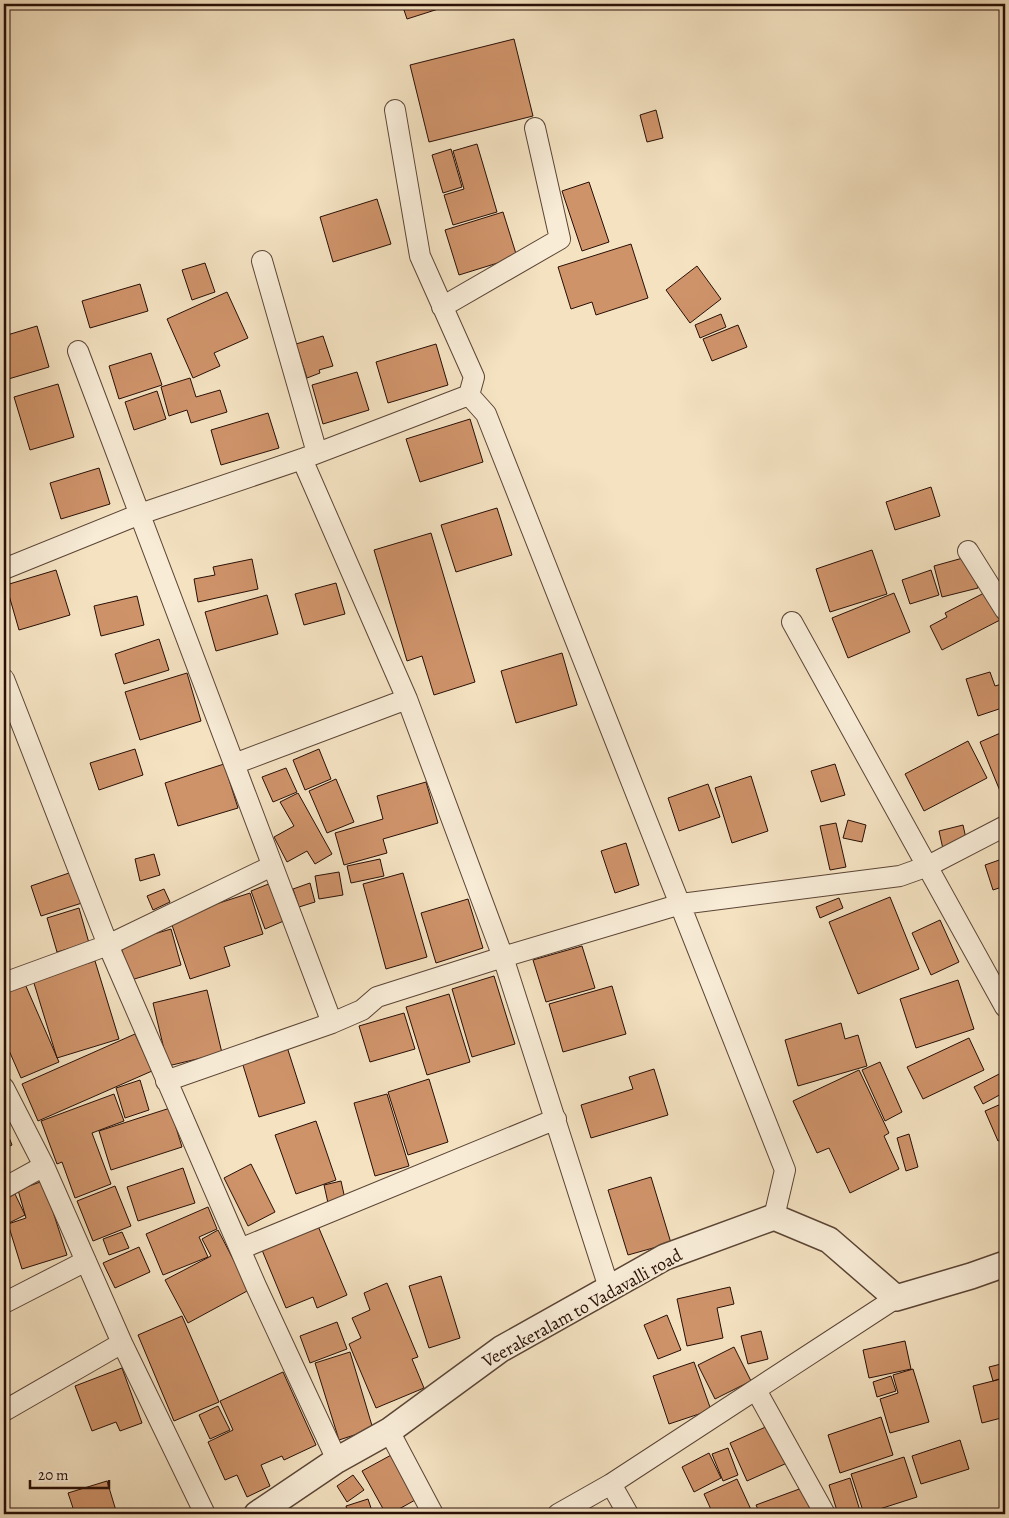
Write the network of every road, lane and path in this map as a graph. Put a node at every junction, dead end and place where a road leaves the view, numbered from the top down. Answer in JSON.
{"nodes":[{"id":1,"x":395,"y":110,"type":"dead end"},
{"id":2,"x":535,"y":128,"type":"dead end"},
{"id":3,"x":262,"y":261,"type":"dead end"},
{"id":4,"x":442,"y":307,"type":"junction"},
{"id":5,"x":78,"y":351,"type":"dead end"},
{"id":6,"x":469,"y":395,"type":"junction"},
{"id":7,"x":309,"y":456,"type":"junction"},
{"id":8,"x":140,"y":514,"type":"junction"},
{"id":9,"x":968,"y":551,"type":"dead end"},
{"id":10,"x":4,"y":569,"type":"edge"},
{"id":11,"x":1005,"y":610,"type":"edge"},
{"id":12,"x":792,"y":622,"type":"dead end"},
{"id":13,"x":4,"y":679,"type":"edge"},
{"id":14,"x":407,"y":699,"type":"junction"},
{"id":15,"x":234,"y":764,"type":"junction"},
{"id":16,"x":1005,"y":826,"type":"edge"},
{"id":17,"x":272,"y":866,"type":"junction"},
{"id":18,"x":928,"y":866,"type":"junction"},
{"id":19,"x":681,"y":904,"type":"junction"},
{"id":20,"x":108,"y":945,"type":"junction"},
{"id":21,"x":503,"y":957,"type":"junction"},
{"id":22,"x":4,"y":983,"type":"edge"},
{"id":23,"x":1005,"y":1007,"type":"edge"},
{"id":24,"x":332,"y":1023,"type":"junction"},
{"id":25,"x":166,"y":1081,"type":"junction"},
{"id":26,"x":4,"y":1088,"type":"edge"},
{"id":27,"x":556,"y":1119,"type":"junction"},
{"id":28,"x":44,"y":1166,"type":"junction"},
{"id":29,"x":4,"y":1188,"type":"edge"},
{"id":30,"x":774,"y":1217,"type":"junction"},
{"id":31,"x":240,"y":1249,"type":"junction"},
{"id":32,"x":86,"y":1261,"type":"junction"},
{"id":33,"x":1005,"y":1264,"type":"edge"},
{"id":34,"x":609,"y":1288,"type":"junction"},
{"id":35,"x":896,"y":1298,"type":"junction"},
{"id":36,"x":4,"y":1303,"type":"edge"},
{"id":37,"x":122,"y":1343,"type":"junction"},
{"id":38,"x":756,"y":1390,"type":"junction"},
{"id":39,"x":4,"y":1411,"type":"edge"},
{"id":40,"x":389,"y":1431,"type":"junction"},
{"id":41,"x":337,"y":1460,"type":"junction"},
{"id":42,"x":611,"y":1484,"type":"junction"},
{"id":43,"x":206,"y":1514,"type":"edge"},
{"id":44,"x":256,"y":1514,"type":"edge"},
{"id":45,"x":433,"y":1514,"type":"edge"},
{"id":46,"x":558,"y":1514,"type":"edge"},
{"id":47,"x":628,"y":1514,"type":"edge"},
{"id":48,"x":825,"y":1514,"type":"edge"}],
"edges":[{"from":1,"to":4,"type":"street"},
{"from":2,"to":4,"type":"street"},
{"from":3,"to":7,"type":"street"},
{"from":4,"to":6,"type":"street"},
{"from":5,"to":8,"type":"street"},
{"from":6,"to":7,"type":"street"},
{"from":6,"to":19,"type":"street"},
{"from":7,"to":8,"type":"street"},
{"from":7,"to":14,"type":"street"},
{"from":8,"to":10,"type":"street"},
{"from":8,"to":15,"type":"street"},
{"from":9,"to":11,"type":"street"},
{"from":12,"to":18,"type":"street"},
{"from":13,"to":20,"type":"street"},
{"from":14,"to":15,"type":"street"},
{"from":14,"to":21,"type":"street"},
{"from":15,"to":17,"type":"street"},
{"from":16,"to":18,"type":"street"},
{"from":17,"to":20,"type":"street"},
{"from":17,"to":24,"type":"street"},
{"from":18,"to":19,"type":"street"},
{"from":18,"to":23,"type":"street"},
{"from":19,"to":21,"type":"street"},
{"from":19,"to":30,"type":"street"},
{"from":20,"to":22,"type":"street"},
{"from":20,"to":25,"type":"street"},
{"from":21,"to":24,"type":"street"},
{"from":21,"to":27,"type":"street"},
{"from":24,"to":25,"type":"street"},
{"from":25,"to":31,"type":"street"},
{"from":26,"to":28,"type":"street"},
{"from":27,"to":31,"type":"street"},
{"from":27,"to":34,"type":"street"},
{"from":28,"to":29,"type":"street"},
{"from":28,"to":32,"type":"street"},
{"from":30,"to":34,"type":"street","name":"Veerakeralam to Vadavalli road"},
{"from":30,"to":35,"type":"street"},
{"from":31,"to":41,"type":"street"},
{"from":32,"to":36,"type":"street"},
{"from":32,"to":37,"type":"street"},
{"from":33,"to":35,"type":"street"},
{"from":34,"to":40,"type":"street","name":"Veerakeralam to Vadavalli road"},
{"from":35,"to":38,"type":"street"},
{"from":37,"to":39,"type":"street"},
{"from":37,"to":43,"type":"street"},
{"from":38,"to":42,"type":"street"},
{"from":38,"to":48,"type":"street"},
{"from":40,"to":41,"type":"street","name":"Veerakeralam to Vadavalli road"},
{"from":40,"to":45,"type":"street"},
{"from":41,"to":44,"type":"street","name":"Veerakeralam to Vadavalli road"},
{"from":42,"to":46,"type":"street"},
{"from":42,"to":47,"type":"street"}]}
